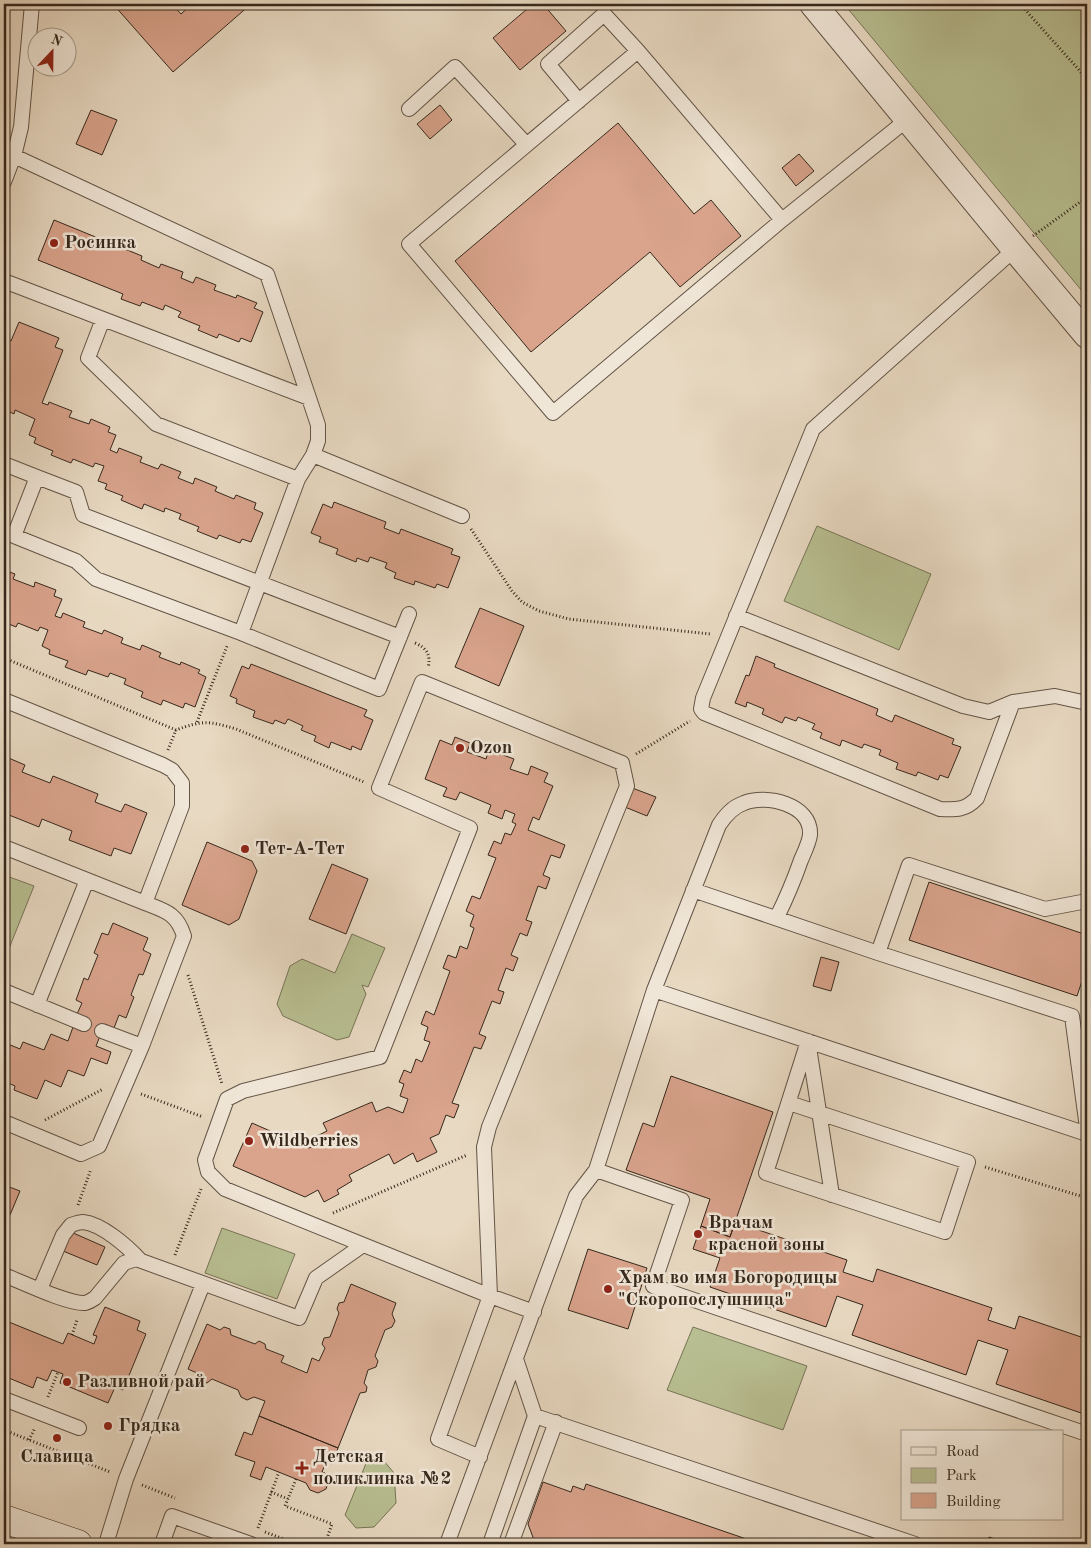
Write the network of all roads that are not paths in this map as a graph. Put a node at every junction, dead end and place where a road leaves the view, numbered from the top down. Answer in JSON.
{"nodes":[{"id":1,"x":32,"y":4,"type":"edge"},
{"id":2,"x":813,"y":4,"type":"edge"},
{"id":3,"x":638,"y":51,"type":"junction"},
{"id":4,"x":579,"y":101,"type":"junction"},
{"id":5,"x":408,"y":109,"type":"dead end"},
{"id":6,"x":908,"y":119,"type":"junction"},
{"id":7,"x":526,"y":144,"type":"junction"},
{"id":8,"x":14,"y":156,"type":"junction"},
{"id":9,"x":4,"y":182,"type":"edge"},
{"id":10,"x":782,"y":220,"type":"junction"},
{"id":11,"x":1015,"y":250,"type":"junction"},
{"id":12,"x":4,"y":281,"type":"edge"},
{"id":13,"x":103,"y":319,"type":"junction"},
{"id":14,"x":1087,"y":335,"type":"edge"},
{"id":15,"x":309,"y":398,"type":"junction"},
{"id":16,"x":313,"y":455,"type":"junction"},
{"id":17,"x":4,"y":464,"type":"edge"},
{"id":18,"x":37,"y":477,"type":"junction"},
{"id":19,"x":298,"y":479,"type":"junction"},
{"id":20,"x":462,"y":516,"type":"road end"},
{"id":21,"x":260,"y":584,"type":"junction"},
{"id":22,"x":409,"y":614,"type":"dead end"},
{"id":23,"x":736,"y":616,"type":"junction"},
{"id":24,"x":237,"y":632,"type":"junction"},
{"id":25,"x":400,"y":637,"type":"junction"},
{"id":26,"x":4,"y":700,"type":"edge"},
{"id":27,"x":1013,"y":702,"type":"junction"},
{"id":28,"x":1087,"y":703,"type":"edge"},
{"id":29,"x":4,"y":847,"type":"edge"},
{"id":30,"x":87,"y":880,"type":"junction"},
{"id":31,"x":694,"y":890,"type":"junction"},
{"id":32,"x":1087,"y":901,"type":"edge"},
{"id":33,"x":145,"y":903,"type":"junction"},
{"id":34,"x":777,"y":917,"type":"junction"},
{"id":35,"x":878,"y":954,"type":"junction"},
{"id":36,"x":654,"y":990,"type":"junction"},
{"id":37,"x":4,"y":992,"type":"edge"},
{"id":38,"x":37,"y":1004,"type":"junction"},
{"id":39,"x":84,"y":1024,"type":"dead end"},
{"id":40,"x":102,"y":1031,"type":"dead end"},
{"id":41,"x":808,"y":1041,"type":"junction"},
{"id":42,"x":142,"y":1046,"type":"junction"},
{"id":43,"x":789,"y":1103,"type":"junction"},
{"id":44,"x":820,"y":1113,"type":"junction"},
{"id":45,"x":4,"y":1122,"type":"edge"},
{"id":46,"x":1087,"y":1128,"type":"edge"},
{"id":47,"x":1087,"y":1134,"type":"edge"},
{"id":48,"x":596,"y":1170,"type":"junction"},
{"id":49,"x":832,"y":1195,"type":"junction"},
{"id":50,"x":364,"y":1244,"type":"junction"},
{"id":51,"x":140,"y":1260,"type":"junction"},
{"id":52,"x":4,"y":1275,"type":"edge"},
{"id":53,"x":202,"y":1284,"type":"junction"},
{"id":54,"x":40,"y":1289,"type":"junction"},
{"id":55,"x":490,"y":1296,"type":"junction"},
{"id":56,"x":534,"y":1312,"type":"junction"},
{"id":57,"x":516,"y":1359,"type":"junction"},
{"id":58,"x":4,"y":1399,"type":"edge"},
{"id":59,"x":535,"y":1416,"type":"junction"},
{"id":60,"x":556,"y":1422,"type":"junction"},
{"id":61,"x":79,"y":1428,"type":"dead end"},
{"id":62,"x":1087,"y":1434,"type":"edge"},
{"id":63,"x":480,"y":1456,"type":"junction"},
{"id":64,"x":4,"y":1519,"type":"edge"},
{"id":65,"x":78,"y":1544,"type":"edge"},
{"id":66,"x":106,"y":1544,"type":"edge"},
{"id":67,"x":162,"y":1544,"type":"edge"},
{"id":68,"x":250,"y":1544,"type":"edge"},
{"id":69,"x":447,"y":1544,"type":"edge"},
{"id":70,"x":490,"y":1544,"type":"edge"},
{"id":71,"x":511,"y":1544,"type":"edge"},
{"id":72,"x":915,"y":1544,"type":"edge"}],
"edges":[{"from":1,"to":8,"type":"lane"},
{"from":2,"to":6,"type":"street"},
{"from":3,"to":4,"type":"lane"},
{"from":3,"to":4,"type":"lane"},
{"from":3,"to":10,"type":"lane"},
{"from":4,"to":7,"type":"lane"},
{"from":5,"to":7,"type":"lane"},
{"from":6,"to":10,"type":"lane"},
{"from":6,"to":11,"type":"street"},
{"from":7,"to":10,"type":"lane"},
{"from":8,"to":9,"type":"lane"},
{"from":8,"to":15,"type":"lane"},
{"from":11,"to":14,"type":"street"},
{"from":11,"to":23,"type":"lane"},
{"from":12,"to":13,"type":"lane"},
{"from":13,"to":15,"type":"lane"},
{"from":13,"to":19,"type":"lane"},
{"from":15,"to":16,"type":"lane"},
{"from":16,"to":19,"type":"lane"},
{"from":16,"to":20,"type":"lane"},
{"from":17,"to":18,"type":"lane"},
{"from":18,"to":21,"type":"lane"},
{"from":18,"to":24,"type":"lane"},
{"from":19,"to":21,"type":"lane"},
{"from":21,"to":24,"type":"lane"},
{"from":21,"to":25,"type":"lane"},
{"from":22,"to":25,"type":"lane"},
{"from":23,"to":27,"type":"lane"},
{"from":23,"to":27,"type":"lane"},
{"from":24,"to":25,"type":"lane"},
{"from":26,"to":33,"type":"lane"},
{"from":27,"to":28,"type":"lane"},
{"from":29,"to":30,"type":"lane"},
{"from":30,"to":33,"type":"lane"},
{"from":30,"to":38,"type":"lane"},
{"from":31,"to":34,"type":"lane"},
{"from":31,"to":34,"type":"lane"},
{"from":31,"to":36,"type":"lane"},
{"from":32,"to":35,"type":"lane"},
{"from":33,"to":42,"type":"lane"},
{"from":34,"to":35,"type":"lane"},
{"from":35,"to":46,"type":"lane"},
{"from":36,"to":41,"type":"lane"},
{"from":36,"to":48,"type":"lane"},
{"from":37,"to":38,"type":"lane"},
{"from":38,"to":39,"type":"lane"},
{"from":40,"to":42,"type":"lane"},
{"from":41,"to":43,"type":"lane"},
{"from":41,"to":44,"type":"lane"},
{"from":41,"to":47,"type":"lane"},
{"from":42,"to":45,"type":"lane"},
{"from":43,"to":44,"type":"lane"},
{"from":43,"to":49,"type":"lane"},
{"from":44,"to":49,"type":"lane"},
{"from":44,"to":49,"type":"lane"},
{"from":48,"to":56,"type":"lane"},
{"from":48,"to":62,"type":"lane"},
{"from":50,"to":53,"type":"lane"},
{"from":50,"to":55,"type":"lane"},
{"from":50,"to":55,"type":"lane"},
{"from":51,"to":53,"type":"lane"},
{"from":51,"to":54,"type":"lane"},
{"from":51,"to":54,"type":"lane"},
{"from":52,"to":54,"type":"lane"},
{"from":53,"to":66,"type":"lane"},
{"from":55,"to":56,"type":"lane"},
{"from":55,"to":63,"type":"lane"},
{"from":56,"to":57,"type":"lane"},
{"from":57,"to":59,"type":"lane"},
{"from":57,"to":63,"type":"lane"},
{"from":58,"to":61,"type":"lane"},
{"from":59,"to":60,"type":"lane"},
{"from":59,"to":70,"type":"lane"},
{"from":60,"to":71,"type":"lane"},
{"from":60,"to":72,"type":"lane"},
{"from":63,"to":69,"type":"lane"},
{"from":64,"to":65,"type":"main road"},
{"from":67,"to":68,"type":"lane"}]}
